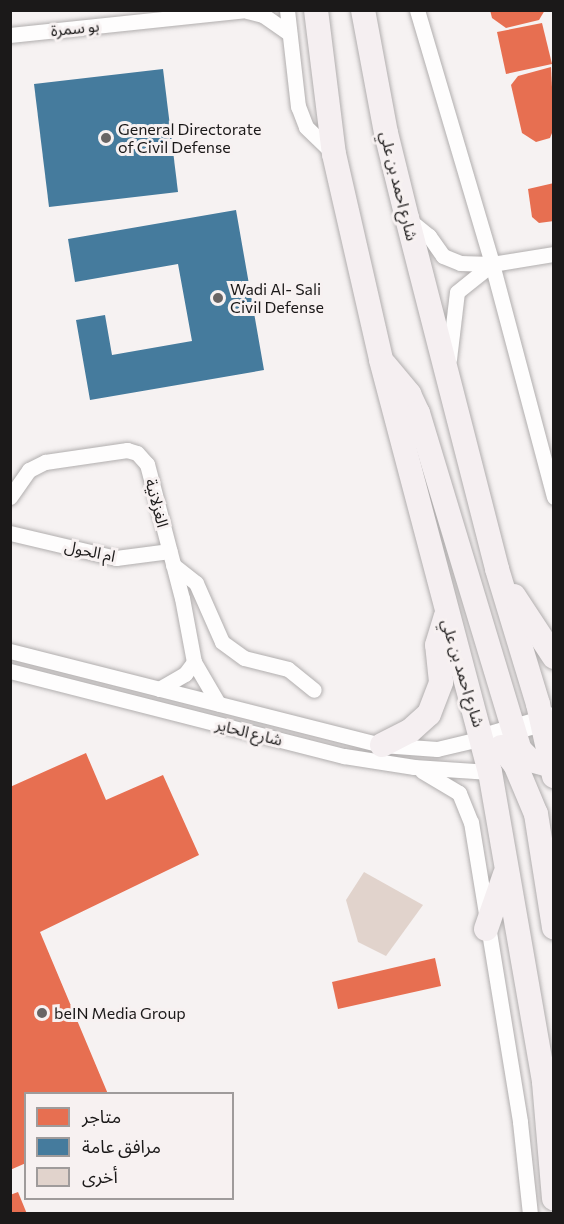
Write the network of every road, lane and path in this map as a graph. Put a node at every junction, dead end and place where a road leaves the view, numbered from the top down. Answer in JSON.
{"nodes":[{"id":1,"x":287,"y":10,"type":"edge"},
{"id":2,"x":316,"y":10,"type":"edge"},
{"id":3,"x":363,"y":10,"type":"edge"},
{"id":4,"x":417,"y":10,"type":"edge"},
{"id":5,"x":248,"y":11,"type":"edge"},
{"id":6,"x":289,"y":33,"type":"junction"},
{"id":7,"x":10,"y":35,"type":"edge"},
{"id":8,"x":334,"y":154,"type":"junction"},
{"id":9,"x":407,"y":218,"type":"junction"},
{"id":10,"x":554,"y":254,"type":"edge"},
{"id":11,"x":492,"y":264,"type":"junction"},
{"id":12,"x":381,"y":360,"type":"junction"},
{"id":13,"x":448,"y":374,"type":"junction"},
{"id":14,"x":10,"y":497,"type":"edge"},
{"id":15,"x":554,"y":497,"type":"edge"},
{"id":16,"x":10,"y":533,"type":"edge"},
{"id":17,"x":171,"y":558,"type":"junction"},
{"id":18,"x":497,"y":569,"type":"junction"},
{"id":19,"x":446,"y":616,"type":"junction"},
{"id":20,"x":10,"y":651,"type":"edge"},
{"id":21,"x":554,"y":657,"type":"edge"},
{"id":22,"x":194,"y":662,"type":"junction"},
{"id":23,"x":10,"y":671,"type":"edge"},
{"id":24,"x":159,"y":689,"type":"junction"},
{"id":25,"x":314,"y":690,"type":"dead end"},
{"id":26,"x":218,"y":703,"type":"junction"},
{"id":27,"x":512,"y":728,"type":"junction"},
{"id":28,"x":549,"y":730,"type":"edge"},
{"id":29,"x":483,"y":738,"type":"junction"},
{"id":30,"x":382,"y":745,"type":"junction"},
{"id":31,"x":516,"y":758,"type":"junction"},
{"id":32,"x":414,"y":767,"type":"junction"},
{"id":33,"x":553,"y":769,"type":"edge"},
{"id":34,"x":490,"y":772,"type":"junction"},
{"id":35,"x":506,"y":872,"type":"junction"},
{"id":36,"x":554,"y":928,"type":"edge"},
{"id":37,"x":486,"y":929,"type":"junction"},
{"id":38,"x":554,"y":1198,"type":"edge"},
{"id":39,"x":530,"y":1214,"type":"edge"}],
"edges":[{"from":1,"to":6,"type":"street"},
{"from":2,"to":8,"type":"main road","name":"شارع احمد بن علي"},
{"from":3,"to":9,"type":"main road","name":"شارع احمد بن علي"},
{"from":4,"to":11,"type":"street"},
{"from":5,"to":6,"type":"street","name":"بو سمرة"},
{"from":5,"to":7,"type":"street","name":"بو سمرة"},
{"from":6,"to":8,"type":"street"},
{"from":8,"to":12,"type":"main road","name":"شارع احمد بن علي"},
{"from":9,"to":11,"type":"street"},
{"from":9,"to":13,"type":"main road","name":"شارع احمد بن علي"},
{"from":10,"to":11,"type":"street"},
{"from":11,"to":13,"type":"street"},
{"from":11,"to":15,"type":"street"},
{"from":12,"to":19,"type":"main road","name":"شارع احمد بن علي"},
{"from":12,"to":27,"type":"main road"},
{"from":13,"to":18,"type":"main road","name":"شارع احمد بن علي"},
{"from":14,"to":17,"type":"street","name":"الغزلانية"},
{"from":16,"to":17,"type":"street","name":"ام الحول"},
{"from":17,"to":22,"type":"street","name":"الغزلانية"},
{"from":17,"to":25,"type":"street"},
{"from":18,"to":21,"type":"main road"},
{"from":18,"to":28,"type":"main road","name":"شارع احمد بن علي"},
{"from":19,"to":29,"type":"main road","name":"شارع احمد بن علي"},
{"from":19,"to":30,"type":"main road"},
{"from":20,"to":24,"type":"street","name":"شارع الحاير"},
{"from":22,"to":24,"type":"street"},
{"from":22,"to":26,"type":"street","name":"الغزلانية"},
{"from":23,"to":32,"type":"street","name":"شارع الحاير"},
{"from":24,"to":26,"type":"street","name":"شارع الحاير"},
{"from":26,"to":30,"type":"street","name":"شارع الحاير"},
{"from":27,"to":28,"type":"main road"},
{"from":27,"to":29,"type":"main road"},
{"from":27,"to":31,"type":"main road"},
{"from":28,"to":31,"type":"main road"},
{"from":28,"to":33,"type":"main road","name":"شارع احمد بن علي"},
{"from":29,"to":30,"type":"street","name":"شارع الحاير"},
{"from":29,"to":31,"type":"main road"},
{"from":29,"to":34,"type":"main road","name":"شارع احمد بن علي"},
{"from":31,"to":33,"type":"main road"},
{"from":31,"to":34,"type":"main road"},
{"from":31,"to":36,"type":"main road"},
{"from":32,"to":34,"type":"street","name":"شارع الحاير"},
{"from":32,"to":37,"type":"street"},
{"from":34,"to":35,"type":"main road","name":"شارع احمد بن علي"},
{"from":35,"to":37,"type":"main road"},
{"from":35,"to":38,"type":"main road","name":"شارع احمد بن علي"},
{"from":37,"to":39,"type":"street"}]}
